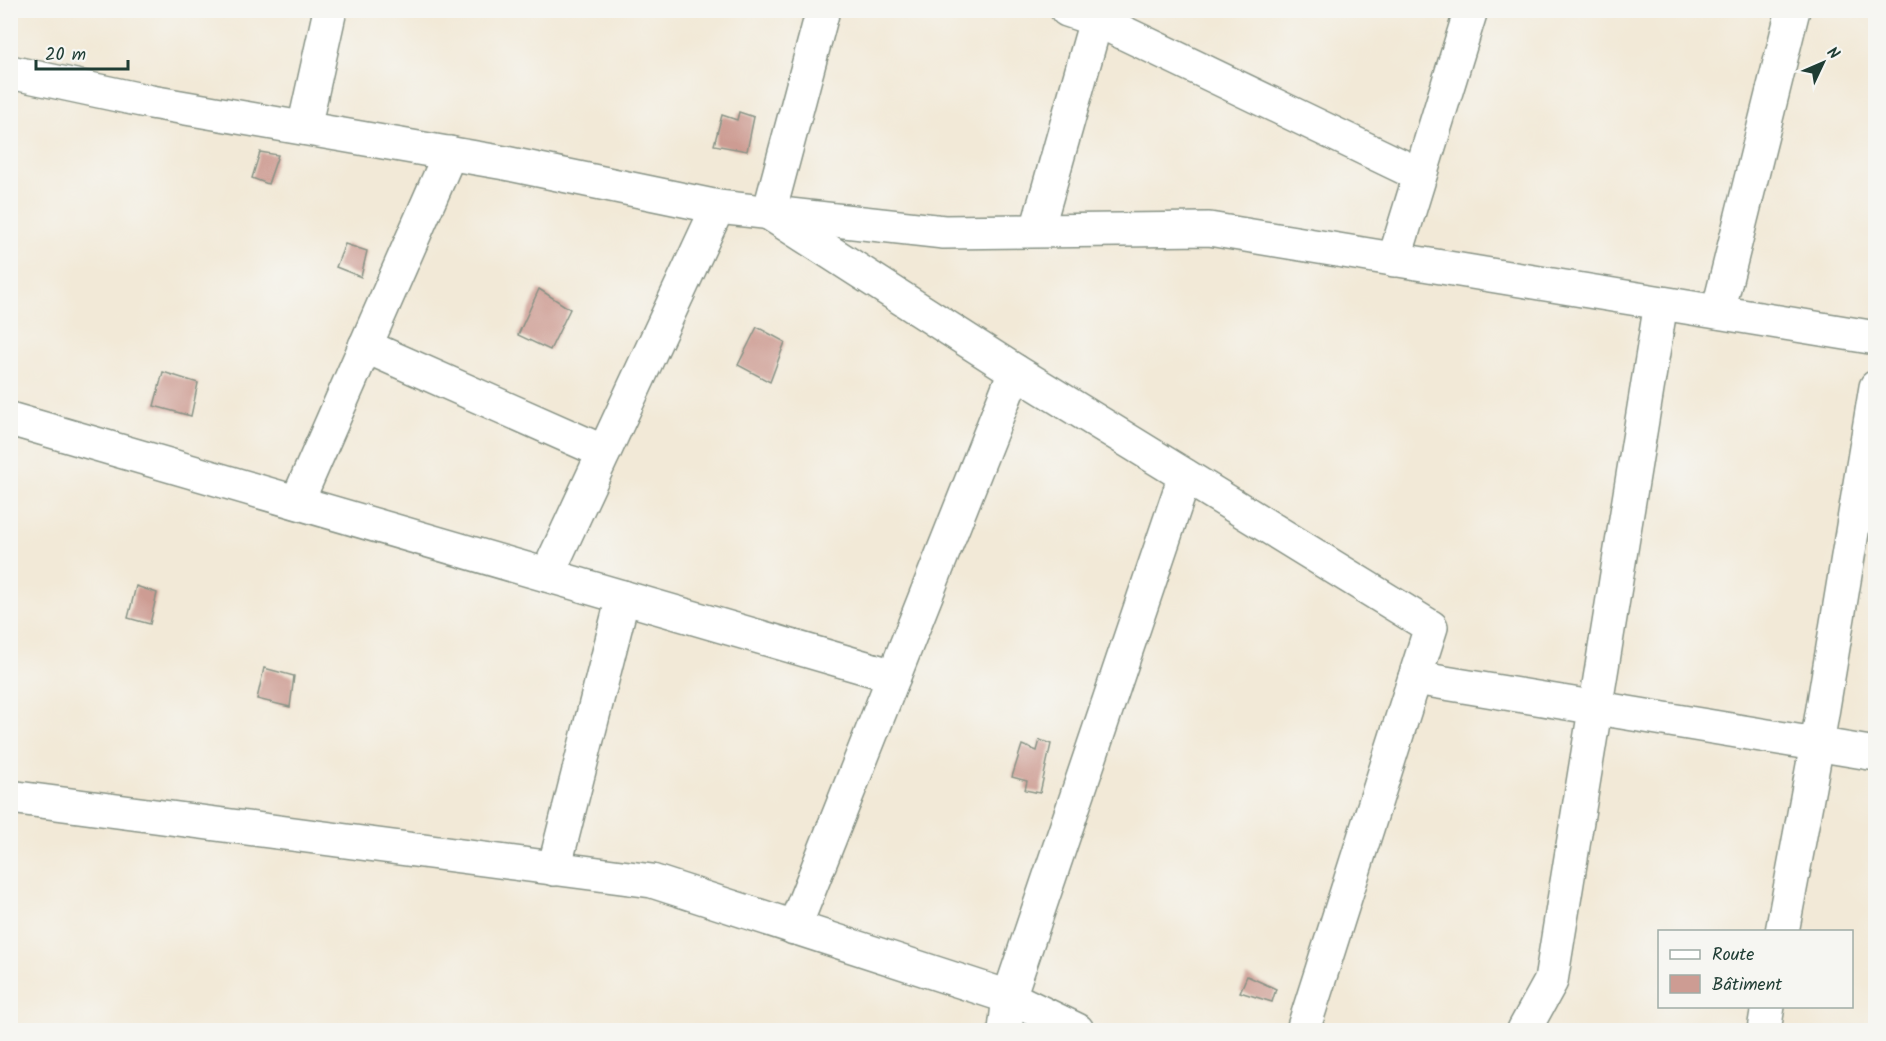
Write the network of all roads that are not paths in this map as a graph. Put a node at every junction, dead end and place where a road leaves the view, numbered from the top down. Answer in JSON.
{"nodes":[{"id":1,"x":330,"y":10,"type":"edge"},
{"id":2,"x":823,"y":10,"type":"edge"},
{"id":3,"x":1471,"y":10,"type":"edge"},
{"id":4,"x":1793,"y":10,"type":"edge"},
{"id":5,"x":1088,"y":14,"type":"edge"},
{"id":6,"x":10,"y":72,"type":"edge"},
{"id":7,"x":304,"y":128,"type":"junction"},
{"id":8,"x":450,"y":153,"type":"junction"},
{"id":9,"x":1420,"y":175,"type":"junction"},
{"id":10,"x":718,"y":207,"type":"junction"},
{"id":11,"x":769,"y":213,"type":"junction"},
{"id":12,"x":1037,"y":231,"type":"junction"},
{"id":13,"x":1394,"y":260,"type":"junction"},
{"id":14,"x":1661,"y":303,"type":"junction"},
{"id":15,"x":1718,"y":312,"type":"junction"},
{"id":16,"x":1875,"y":338,"type":"edge"},
{"id":17,"x":365,"y":346,"type":"junction"},
{"id":18,"x":1015,"y":371,"type":"junction"},
{"id":19,"x":1875,"y":387,"type":"edge"},
{"id":20,"x":10,"y":418,"type":"edge"},
{"id":21,"x":604,"y":452,"type":"junction"},
{"id":22,"x":1185,"y":476,"type":"junction"},
{"id":23,"x":297,"y":502,"type":"junction"},
{"id":24,"x":547,"y":575,"type":"junction"},
{"id":25,"x":622,"y":597,"type":"junction"},
{"id":26,"x":894,"y":676,"type":"junction"},
{"id":27,"x":1415,"y":678,"type":"junction"},
{"id":28,"x":1596,"y":707,"type":"junction"},
{"id":29,"x":1817,"y":744,"type":"junction"},
{"id":30,"x":1875,"y":753,"type":"edge"},
{"id":31,"x":10,"y":797,"type":"edge"},
{"id":32,"x":554,"y":868,"type":"junction"},
{"id":33,"x":794,"y":928,"type":"junction"},
{"id":34,"x":1782,"y":930,"type":"edge"},
{"id":35,"x":1009,"y":997,"type":"junction"},
{"id":36,"x":1768,"y":1008,"type":"edge"},
{"id":37,"x":1005,"y":1030,"type":"edge"},
{"id":38,"x":1077,"y":1030,"type":"edge"},
{"id":39,"x":1303,"y":1030,"type":"edge"},
{"id":40,"x":1524,"y":1030,"type":"edge"},
{"id":41,"x":1764,"y":1030,"type":"edge"}],
"edges":[{"from":1,"to":7,"type":"street"},
{"from":2,"to":11,"type":"street"},
{"from":3,"to":9,"type":"street"},
{"from":4,"to":15,"type":"street"},
{"from":5,"to":9,"type":"street"},
{"from":5,"to":12,"type":"street"},
{"from":6,"to":7,"type":"street"},
{"from":7,"to":8,"type":"street"},
{"from":8,"to":10,"type":"street"},
{"from":8,"to":17,"type":"street"},
{"from":9,"to":13,"type":"street"},
{"from":10,"to":11,"type":"street"},
{"from":10,"to":21,"type":"street"},
{"from":11,"to":12,"type":"street"},
{"from":11,"to":18,"type":"street"},
{"from":12,"to":13,"type":"street"},
{"from":13,"to":14,"type":"street"},
{"from":14,"to":15,"type":"street"},
{"from":14,"to":28,"type":"street"},
{"from":15,"to":16,"type":"street"},
{"from":17,"to":21,"type":"street"},
{"from":17,"to":23,"type":"street"},
{"from":18,"to":22,"type":"street"},
{"from":18,"to":26,"type":"street"},
{"from":19,"to":29,"type":"street"},
{"from":20,"to":23,"type":"street"},
{"from":21,"to":24,"type":"street"},
{"from":22,"to":27,"type":"street"},
{"from":22,"to":35,"type":"street"},
{"from":23,"to":24,"type":"street"},
{"from":24,"to":25,"type":"street"},
{"from":25,"to":26,"type":"street"},
{"from":25,"to":32,"type":"street"},
{"from":26,"to":33,"type":"street"},
{"from":27,"to":28,"type":"street"},
{"from":27,"to":39,"type":"street"},
{"from":28,"to":29,"type":"street"},
{"from":28,"to":40,"type":"street"},
{"from":29,"to":30,"type":"street"},
{"from":29,"to":34,"type":"street"},
{"from":31,"to":32,"type":"street"},
{"from":32,"to":33,"type":"street"},
{"from":33,"to":35,"type":"street"},
{"from":35,"to":37,"type":"street"},
{"from":35,"to":38,"type":"street"},
{"from":36,"to":41,"type":"street"}]}
